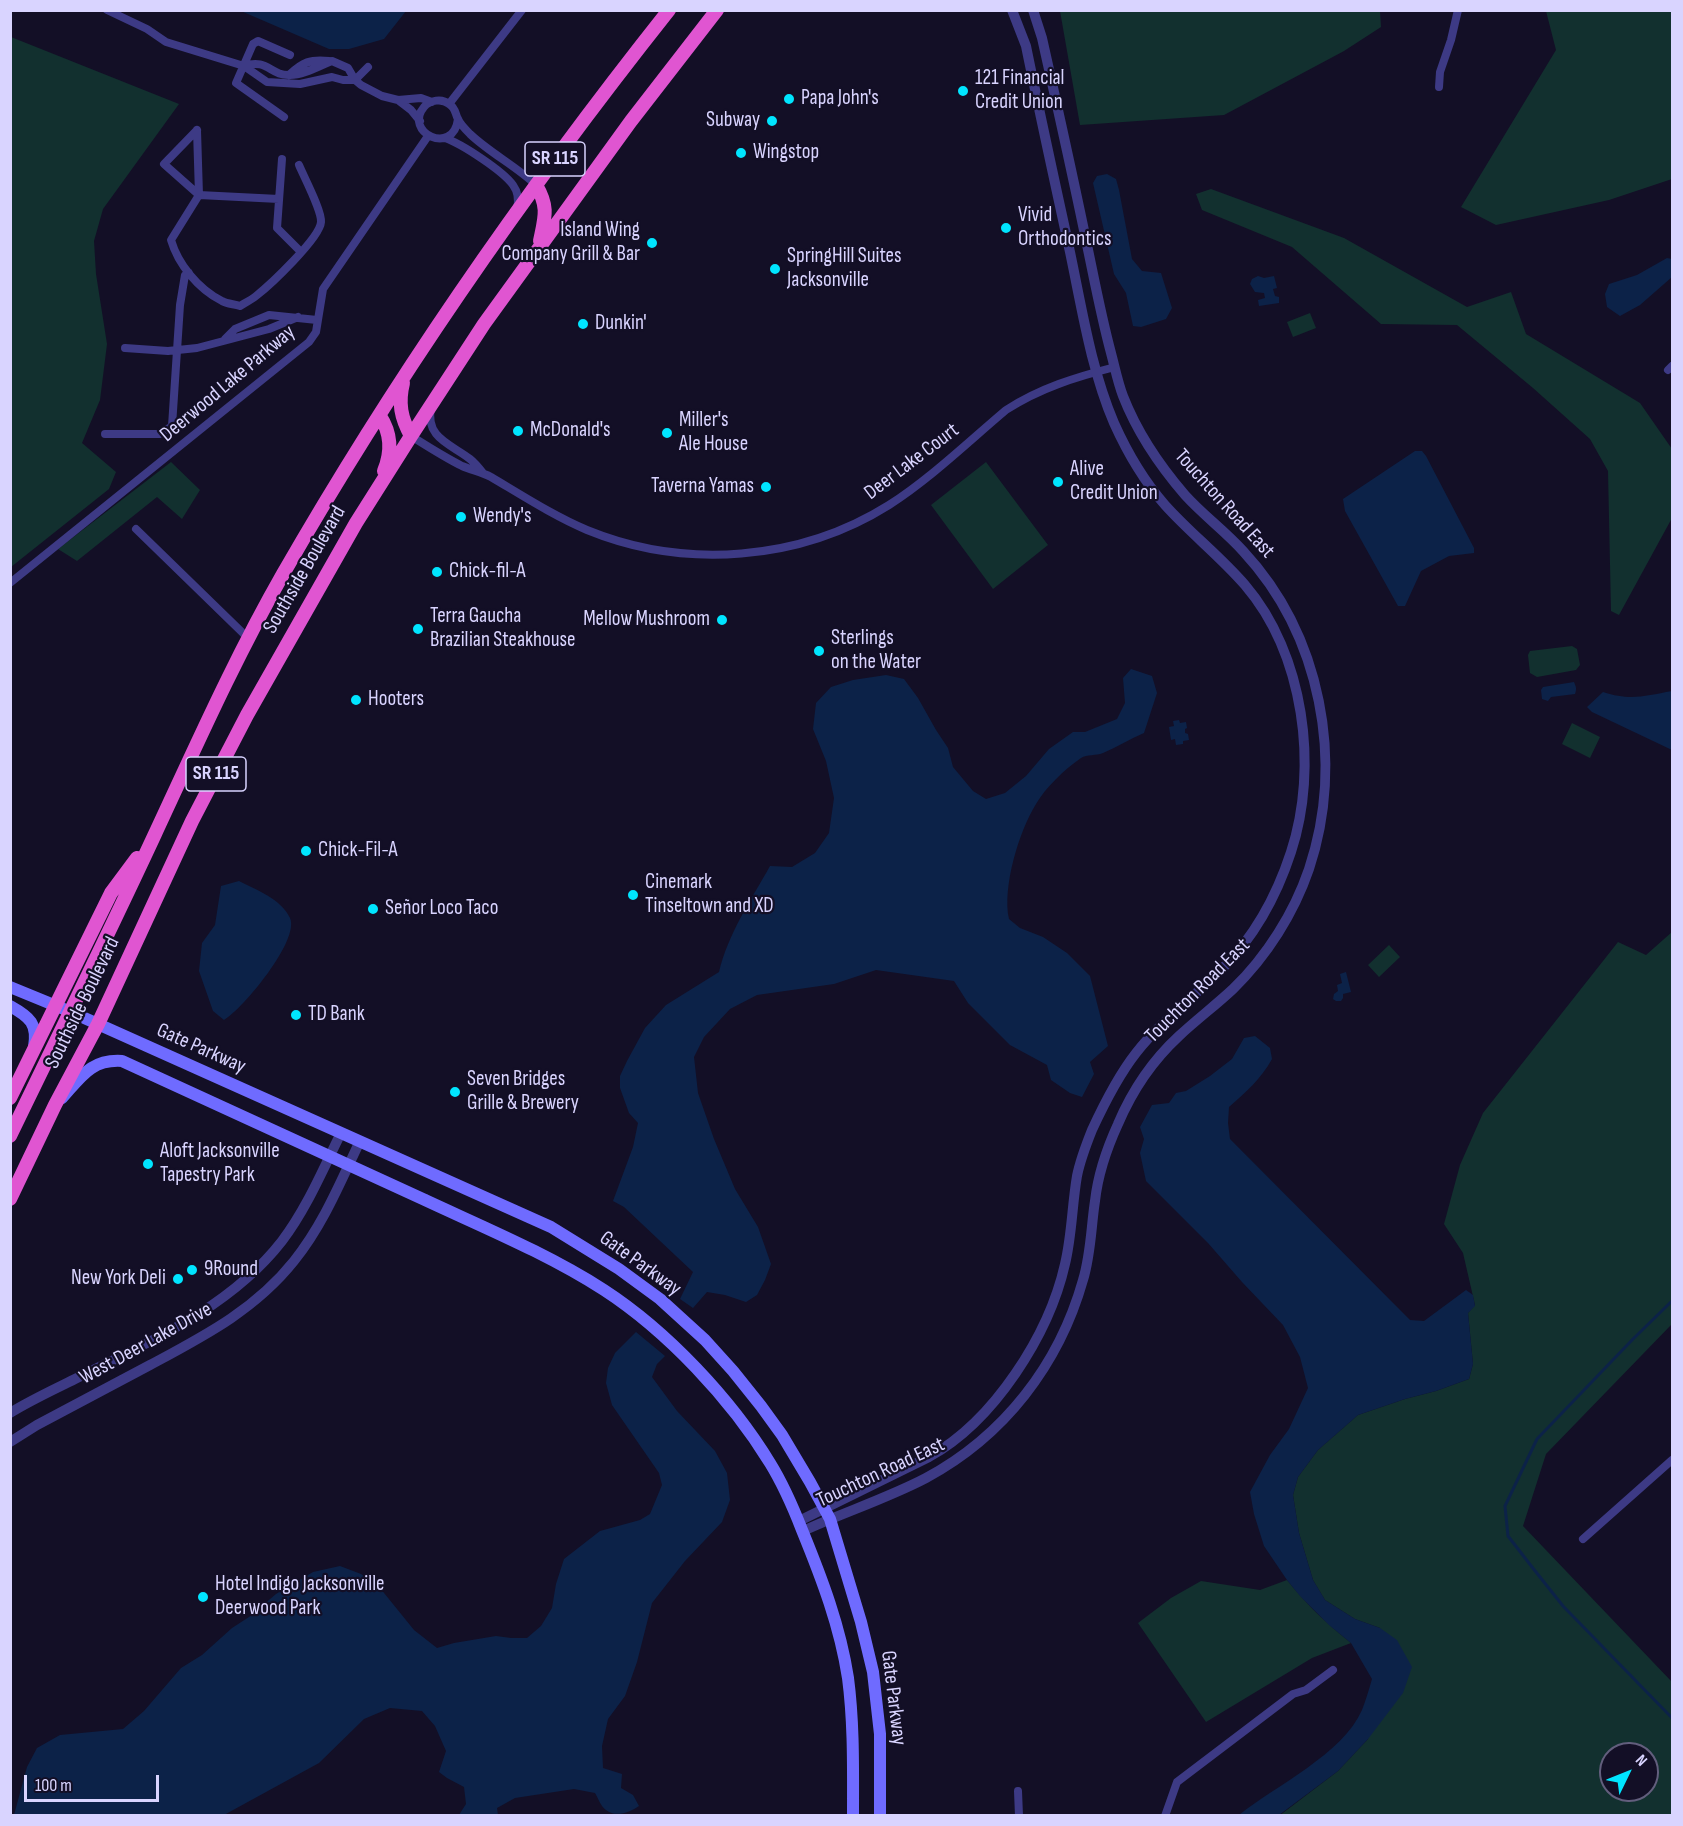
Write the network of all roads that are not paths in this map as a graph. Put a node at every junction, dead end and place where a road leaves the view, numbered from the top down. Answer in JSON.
{"nodes":[{"id":1,"x":107,"y":10,"type":"edge"},
{"id":2,"x":522,"y":10,"type":"edge"},
{"id":3,"x":717,"y":10,"type":"edge"},
{"id":4,"x":1012,"y":10,"type":"edge"},
{"id":5,"x":1033,"y":10,"type":"edge"},
{"id":6,"x":1458,"y":10,"type":"edge"},
{"id":7,"x":665,"y":12,"type":"edge"},
{"id":8,"x":290,"y":55,"type":"dead end"},
{"id":9,"x":244,"y":66,"type":"junction"},
{"id":10,"x":368,"y":67,"type":"dead end"},
{"id":11,"x":355,"y":80,"type":"junction"},
{"id":12,"x":1439,"y":87,"type":"dead end"},
{"id":13,"x":398,"y":100,"type":"junction"},
{"id":14,"x":432,"y":102,"type":"junction"},
{"id":15,"x":450,"y":104,"type":"junction"},
{"id":16,"x":284,"y":117,"type":"dead end"},
{"id":17,"x":458,"y":119,"type":"junction"},
{"id":18,"x":420,"y":121,"type":"junction"},
{"id":19,"x":428,"y":136,"type":"junction"},
{"id":20,"x":445,"y":138,"type":"junction"},
{"id":21,"x":282,"y":159,"type":"dead end"},
{"id":22,"x":1069,"y":159,"type":"junction"},
{"id":23,"x":1050,"y":163,"type":"junction"},
{"id":24,"x":299,"y":165,"type":"dead end"},
{"id":25,"x":536,"y":185,"type":"junction"},
{"id":26,"x":199,"y":195,"type":"junction"},
{"id":27,"x":279,"y":199,"type":"junction"},
{"id":28,"x":517,"y":212,"type":"junction"},
{"id":29,"x":539,"y":246,"type":"junction"},
{"id":30,"x":301,"y":252,"type":"junction"},
{"id":31,"x":189,"y":273,"type":"junction"},
{"id":32,"x":298,"y":317,"type":"junction"},
{"id":33,"x":317,"y":320,"type":"junction"},
{"id":34,"x":252,"y":321,"type":"junction"},
{"id":35,"x":258,"y":332,"type":"junction"},
{"id":36,"x":225,"y":340,"type":"junction"},
{"id":37,"x":126,"y":348,"type":"dead end"},
{"id":38,"x":177,"y":350,"type":"junction"},
{"id":39,"x":1115,"y":367,"type":"junction"},
{"id":40,"x":1097,"y":372,"type":"junction"},
{"id":41,"x":404,"y":378,"type":"junction"},
{"id":42,"x":432,"y":402,"type":"junction"},
{"id":43,"x":380,"y":416,"type":"junction"},
{"id":44,"x":105,"y":435,"type":"dead end"},
{"id":45,"x":411,"y":436,"type":"junction"},
{"id":46,"x":484,"y":473,"type":"junction"},
{"id":47,"x":379,"y":487,"type":"junction"},
{"id":48,"x":136,"y":529,"type":"dead end"},
{"id":49,"x":10,"y":583,"type":"edge"},
{"id":50,"x":249,"y":639,"type":"junction"},
{"id":51,"x":1322,"y":718,"type":"junction"},
{"id":52,"x":1303,"y":719,"type":"junction"},
{"id":53,"x":1324,"y":737,"type":"junction"},
{"id":54,"x":1305,"y":740,"type":"junction"},
{"id":55,"x":154,"y":835,"type":"junction"},
{"id":56,"x":1226,"y":965,"type":"junction"},
{"id":57,"x":1241,"y":980,"type":"junction"},
{"id":58,"x":10,"y":987,"type":"edge"},
{"id":59,"x":10,"y":1006,"type":"edge"},
{"id":60,"x":56,"y":1006,"type":"junction"},
{"id":61,"x":71,"y":1012,"type":"junction"},
{"id":62,"x":98,"y":1024,"type":"junction"},
{"id":63,"x":34,"y":1051,"type":"junction"},
{"id":64,"x":10,"y":1098,"type":"edge"},
{"id":65,"x":55,"y":1105,"type":"junction"},
{"id":66,"x":341,"y":1133,"type":"junction"},
{"id":67,"x":10,"y":1136,"type":"edge"},
{"id":68,"x":360,"y":1141,"type":"junction"},
{"id":69,"x":330,"y":1156,"type":"junction"},
{"id":70,"x":349,"y":1165,"type":"junction"},
{"id":71,"x":1074,"y":1197,"type":"junction"},
{"id":72,"x":1095,"y":1197,"type":"junction"},
{"id":73,"x":10,"y":1198,"type":"edge"},
{"id":74,"x":1030,"y":1350,"type":"junction"},
{"id":75,"x":1050,"y":1359,"type":"junction"},
{"id":76,"x":1023,"y":1362,"type":"junction"},
{"id":77,"x":1038,"y":1378,"type":"junction"},
{"id":78,"x":10,"y":1413,"type":"edge"},
{"id":79,"x":10,"y":1442,"type":"edge"},
{"id":80,"x":1672,"y":1460,"type":"edge"},
{"id":81,"x":827,"y":1513,"type":"junction"},
{"id":82,"x":801,"y":1526,"type":"junction"},
{"id":83,"x":1583,"y":1539,"type":"dead end"},
{"id":84,"x":1333,"y":1670,"type":"dead end"},
{"id":85,"x":1018,"y":1791,"type":"dead end"},
{"id":86,"x":853,"y":1815,"type":"edge"},
{"id":87,"x":880,"y":1815,"type":"edge"},
{"id":88,"x":1019,"y":1815,"type":"edge"},
{"id":89,"x":1165,"y":1815,"type":"edge"}],
"edges":[{"from":1,"to":9,"type":"street"},
{"from":2,"to":15,"type":"street"},
{"from":3,"to":29,"type":"highway","name":"Southside Boulevard","number":"SR 115"},
{"from":4,"to":23,"type":"street","name":"Touchton Road East"},
{"from":5,"to":22,"type":"street","name":"Touchton Road East"},
{"from":6,"to":12,"type":"street"},
{"from":7,"to":25,"type":"highway","name":"Southside Boulevard","number":"SR 115"},
{"from":8,"to":9,"type":"street"},
{"from":9,"to":11,"type":"street"},
{"from":9,"to":11,"type":"street"},
{"from":9,"to":16,"type":"street"},
{"from":10,"to":11,"type":"street"},
{"from":11,"to":13,"type":"street"},
{"from":13,"to":14,"type":"street"},
{"from":13,"to":18,"type":"street"},
{"from":14,"to":15,"type":"street"},
{"from":14,"to":18,"type":"street"},
{"from":15,"to":17,"type":"street"},
{"from":17,"to":20,"type":"street"},
{"from":17,"to":25,"type":"street"},
{"from":18,"to":19,"type":"street"},
{"from":19,"to":20,"type":"street"},
{"from":19,"to":33,"type":"street","name":"Deerwood Lake Parkway"},
{"from":20,"to":28,"type":"street"},
{"from":21,"to":27,"type":"street"},
{"from":22,"to":23,"type":"street"},
{"from":22,"to":39,"type":"street","name":"Touchton Road East"},
{"from":23,"to":40,"type":"street","name":"Touchton Road East"},
{"from":24,"to":30,"type":"street"},
{"from":25,"to":28,"type":"highway","name":"Southside Boulevard","number":"SR 115"},
{"from":25,"to":29,"type":"highway"},
{"from":26,"to":26,"type":"street"},
{"from":26,"to":27,"type":"street"},
{"from":26,"to":31,"type":"street"},
{"from":27,"to":30,"type":"street"},
{"from":28,"to":41,"type":"highway","name":"Southside Boulevard","number":"SR 115"},
{"from":29,"to":42,"type":"highway","name":"Southside Boulevard","number":"SR 115"},
{"from":30,"to":31,"type":"street"},
{"from":31,"to":38,"type":"street"},
{"from":32,"to":33,"type":"street"},
{"from":32,"to":34,"type":"street"},
{"from":32,"to":35,"type":"street"},
{"from":33,"to":49,"type":"street","name":"Deerwood Lake Parkway"},
{"from":34,"to":35,"type":"street"},
{"from":34,"to":36,"type":"street"},
{"from":35,"to":36,"type":"street"},
{"from":36,"to":38,"type":"street"},
{"from":37,"to":38,"type":"street"},
{"from":38,"to":44,"type":"street"},
{"from":39,"to":40,"type":"street","name":"Deer Lake Court"},
{"from":39,"to":51,"type":"street","name":"Touchton Road East"},
{"from":40,"to":46,"type":"street","name":"Deer Lake Court"},
{"from":40,"to":52,"type":"street","name":"Touchton Road East"},
{"from":41,"to":43,"type":"highway","name":"Southside Boulevard","number":"SR 115"},
{"from":41,"to":45,"type":"highway"},
{"from":42,"to":45,"type":"highway","name":"Southside Boulevard","number":"SR 115"},
{"from":42,"to":46,"type":"street","name":"Deer Lake Court"},
{"from":43,"to":47,"type":"highway"},
{"from":43,"to":50,"type":"highway","name":"Southside Boulevard","number":"SR 115"},
{"from":45,"to":46,"type":"street","name":"Deer Lake Court"},
{"from":45,"to":47,"type":"highway","name":"Southside Boulevard","number":"SR 115"},
{"from":47,"to":62,"type":"highway","name":"Southside Boulevard","number":"SR 115"},
{"from":48,"to":50,"type":"street"},
{"from":50,"to":55,"type":"highway","name":"Southside Boulevard","number":"SR 115"},
{"from":51,"to":52,"type":"street"},
{"from":51,"to":53,"type":"street","name":"Touchton Road East"},
{"from":52,"to":54,"type":"street","name":"Touchton Road East"},
{"from":53,"to":54,"type":"street"},
{"from":53,"to":57,"type":"street","name":"Touchton Road East"},
{"from":54,"to":56,"type":"street","name":"Touchton Road East"},
{"from":55,"to":60,"type":"highway"},
{"from":55,"to":61,"type":"highway","name":"Southside Boulevard","number":"SR 115"},
{"from":56,"to":57,"type":"street"},
{"from":56,"to":71,"type":"street","name":"Touchton Road East"},
{"from":57,"to":72,"type":"street","name":"Touchton Road East"},
{"from":58,"to":60,"type":"main road","name":"Gate Parkway"},
{"from":59,"to":63,"type":"main road"},
{"from":60,"to":61,"type":"main road","name":"Gate Parkway"},
{"from":60,"to":63,"type":"highway"},
{"from":61,"to":62,"type":"main road","name":"Gate Parkway"},
{"from":61,"to":67,"type":"highway","name":"Southside Boulevard","number":"SR 115"},
{"from":62,"to":65,"type":"highway","name":"Southside Boulevard","number":"SR 115"},
{"from":62,"to":66,"type":"main road","name":"Gate Parkway"},
{"from":63,"to":64,"type":"highway"},
{"from":65,"to":69,"type":"main road","name":"Gate Parkway"},
{"from":65,"to":73,"type":"highway","name":"Southside Boulevard","number":"SR 115"},
{"from":66,"to":68,"type":"main road","name":"Gate Parkway"},
{"from":66,"to":69,"type":"street","name":"West Deer Lake Drive"},
{"from":68,"to":70,"type":"street","name":"West Deer Lake Drive"},
{"from":68,"to":81,"type":"main road","name":"Gate Parkway"},
{"from":69,"to":70,"type":"main road","name":"Gate Parkway"},
{"from":69,"to":78,"type":"street","name":"West Deer Lake Drive"},
{"from":70,"to":79,"type":"street","name":"West Deer Lake Drive"},
{"from":70,"to":82,"type":"main road","name":"Gate Parkway"},
{"from":71,"to":72,"type":"street"},
{"from":71,"to":74,"type":"street","name":"Touchton Road East"},
{"from":72,"to":75,"type":"street","name":"Touchton Road East"},
{"from":74,"to":75,"type":"street"},
{"from":74,"to":76,"type":"street","name":"Touchton Road East"},
{"from":75,"to":77,"type":"street","name":"Touchton Road East"},
{"from":76,"to":77,"type":"street"},
{"from":76,"to":81,"type":"street","name":"Touchton Road East"},
{"from":77,"to":81,"type":"street","name":"Touchton Road East"},
{"from":80,"to":83,"type":"street"},
{"from":81,"to":82,"type":"street","name":"Touchton Road East"},
{"from":81,"to":87,"type":"main road","name":"Gate Parkway"},
{"from":82,"to":86,"type":"main road","name":"Gate Parkway"},
{"from":84,"to":89,"type":"street"},
{"from":85,"to":88,"type":"street"}]}
